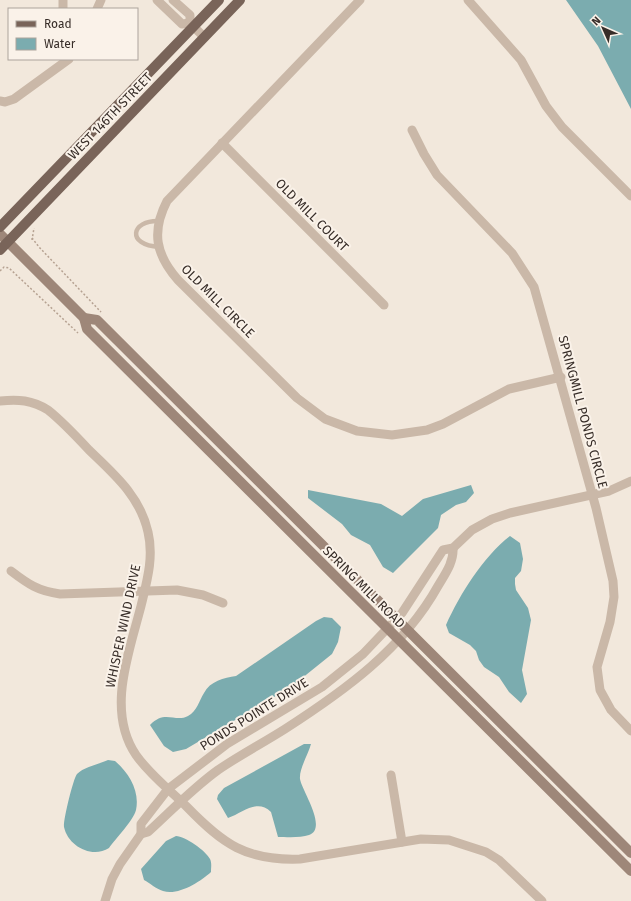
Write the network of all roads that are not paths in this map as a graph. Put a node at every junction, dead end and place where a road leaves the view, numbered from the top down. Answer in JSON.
{"nodes":[{"id":1,"x":156,"y":0,"type":"edge"},
{"id":2,"x":173,"y":0,"type":"edge"},
{"id":3,"x":219,"y":0,"type":"edge"},
{"id":4,"x":240,"y":0,"type":"edge"},
{"id":5,"x":360,"y":0,"type":"edge"},
{"id":6,"x":468,"y":0,"type":"edge"},
{"id":7,"x":192,"y":25,"type":"junction"},
{"id":8,"x":204,"y":37,"type":"junction"},
{"id":9,"x":68,"y":60,"type":"edge"},
{"id":10,"x":0,"y":101,"type":"edge"},
{"id":11,"x":412,"y":130,"type":"dead end"},
{"id":12,"x":222,"y":143,"type":"junction"},
{"id":13,"x":631,"y":196,"type":"edge"},
{"id":14,"x":159,"y":221,"type":"junction"},
{"id":15,"x":0,"y":228,"type":"edge"},
{"id":16,"x":0,"y":234,"type":"edge"},
{"id":17,"x":8,"y":242,"type":"junction"},
{"id":18,"x":159,"y":247,"type":"junction"},
{"id":19,"x":0,"y":250,"type":"edge"},
{"id":20,"x":384,"y":305,"type":"dead end"},
{"id":21,"x":84,"y":318,"type":"junction"},
{"id":22,"x":561,"y":377,"type":"junction"},
{"id":23,"x":0,"y":401,"type":"edge"},
{"id":24,"x":631,"y":480,"type":"edge"},
{"id":25,"x":592,"y":495,"type":"junction"},
{"id":26,"x":453,"y":548,"type":"junction"},
{"id":27,"x":11,"y":571,"type":"dead end"},
{"id":28,"x":145,"y":590,"type":"junction"},
{"id":29,"x":223,"y":603,"type":"dead end"},
{"id":30,"x":393,"y":624,"type":"junction"},
{"id":31,"x":403,"y":634,"type":"junction"},
{"id":32,"x":631,"y":732,"type":"edge"},
{"id":33,"x":391,"y":775,"type":"dead end"},
{"id":34,"x":168,"y":789,"type":"junction"},
{"id":35,"x":181,"y":802,"type":"junction"},
{"id":36,"x":141,"y":834,"type":"junction"},
{"id":37,"x":402,"y":842,"type":"junction"},
{"id":38,"x":631,"y":853,"type":"edge"},
{"id":39,"x":631,"y":872,"type":"edge"},
{"id":40,"x":105,"y":901,"type":"edge"},
{"id":41,"x":542,"y":901,"type":"edge"}],
"edges":[{"from":1,"to":7,"type":"street"},
{"from":2,"to":7,"type":"street"},
{"from":3,"to":7,"type":"main road","name":"WEST 146TH STREET"},
{"from":4,"to":8,"type":"main road","name":"WEST 146TH STREET"},
{"from":5,"to":12,"type":"street","name":"OLD MILL CIRCLE"},
{"from":6,"to":13,"type":"street"},
{"from":7,"to":8,"type":"street"},
{"from":7,"to":15,"type":"main road","name":"WEST 146TH STREET"},
{"from":8,"to":17,"type":"main road","name":"WEST 146TH STREET"},
{"from":9,"to":10,"type":"street"},
{"from":11,"to":22,"type":"street","name":"SPRINGMILL PONDS CIRCLE"},
{"from":12,"to":14,"type":"street","name":"OLD MILL CIRCLE"},
{"from":12,"to":20,"type":"street","name":"OLD MILL COURT"},
{"from":14,"to":18,"type":"street","name":"OLD MILL CIRCLE"},
{"from":14,"to":18,"type":"lane"},
{"from":16,"to":17,"type":"street","name":"SPRING MILL ROAD"},
{"from":17,"to":19,"type":"main road","name":"WEST 146TH STREET"},
{"from":17,"to":21,"type":"street","name":"SPRING MILL ROAD"},
{"from":18,"to":22,"type":"street","name":"OLD MILL CIRCLE"},
{"from":21,"to":30,"type":"street","name":"SPRING MILL ROAD"},
{"from":21,"to":30,"type":"street","name":"SPRING MILL ROAD"},
{"from":22,"to":25,"type":"street","name":"SPRINGMILL PONDS CIRCLE"},
{"from":23,"to":28,"type":"street","name":"WHISPER WIND DRIVE"},
{"from":24,"to":25,"type":"street","name":"PONDS POINTE DRIVE"},
{"from":25,"to":26,"type":"street","name":"PONDS POINTE DRIVE"},
{"from":25,"to":32,"type":"street","name":"SPRINGMILL PONDS CIRCLE"},
{"from":26,"to":30,"type":"street","name":"PONDS POINTE DRIVE"},
{"from":26,"to":31,"type":"street","name":"PONDS POINTE DRIVE"},
{"from":27,"to":28,"type":"street"},
{"from":28,"to":29,"type":"street"},
{"from":28,"to":34,"type":"street","name":"WHISPER WIND DRIVE"},
{"from":30,"to":31,"type":"street","name":"SPRING MILL ROAD"},
{"from":30,"to":34,"type":"street","name":"PONDS POINTE DRIVE"},
{"from":31,"to":35,"type":"street","name":"PONDS POINTE DRIVE"},
{"from":31,"to":38,"type":"street","name":"SPRING MILL ROAD"},
{"from":31,"to":39,"type":"street","name":"SPRING MILL ROAD"},
{"from":33,"to":37,"type":"street"},
{"from":34,"to":35,"type":"street","name":"WHISPER WIND DRIVE"},
{"from":34,"to":36,"type":"street","name":"PONDS POINTE DRIVE"},
{"from":35,"to":36,"type":"street","name":"PONDS POINTE DRIVE"},
{"from":35,"to":37,"type":"street","name":"WHISPER WIND DRIVE"},
{"from":36,"to":40,"type":"street","name":"PONDS POINTE DRIVE"},
{"from":37,"to":41,"type":"street","name":"WHISPER WIND DRIVE"}]}
